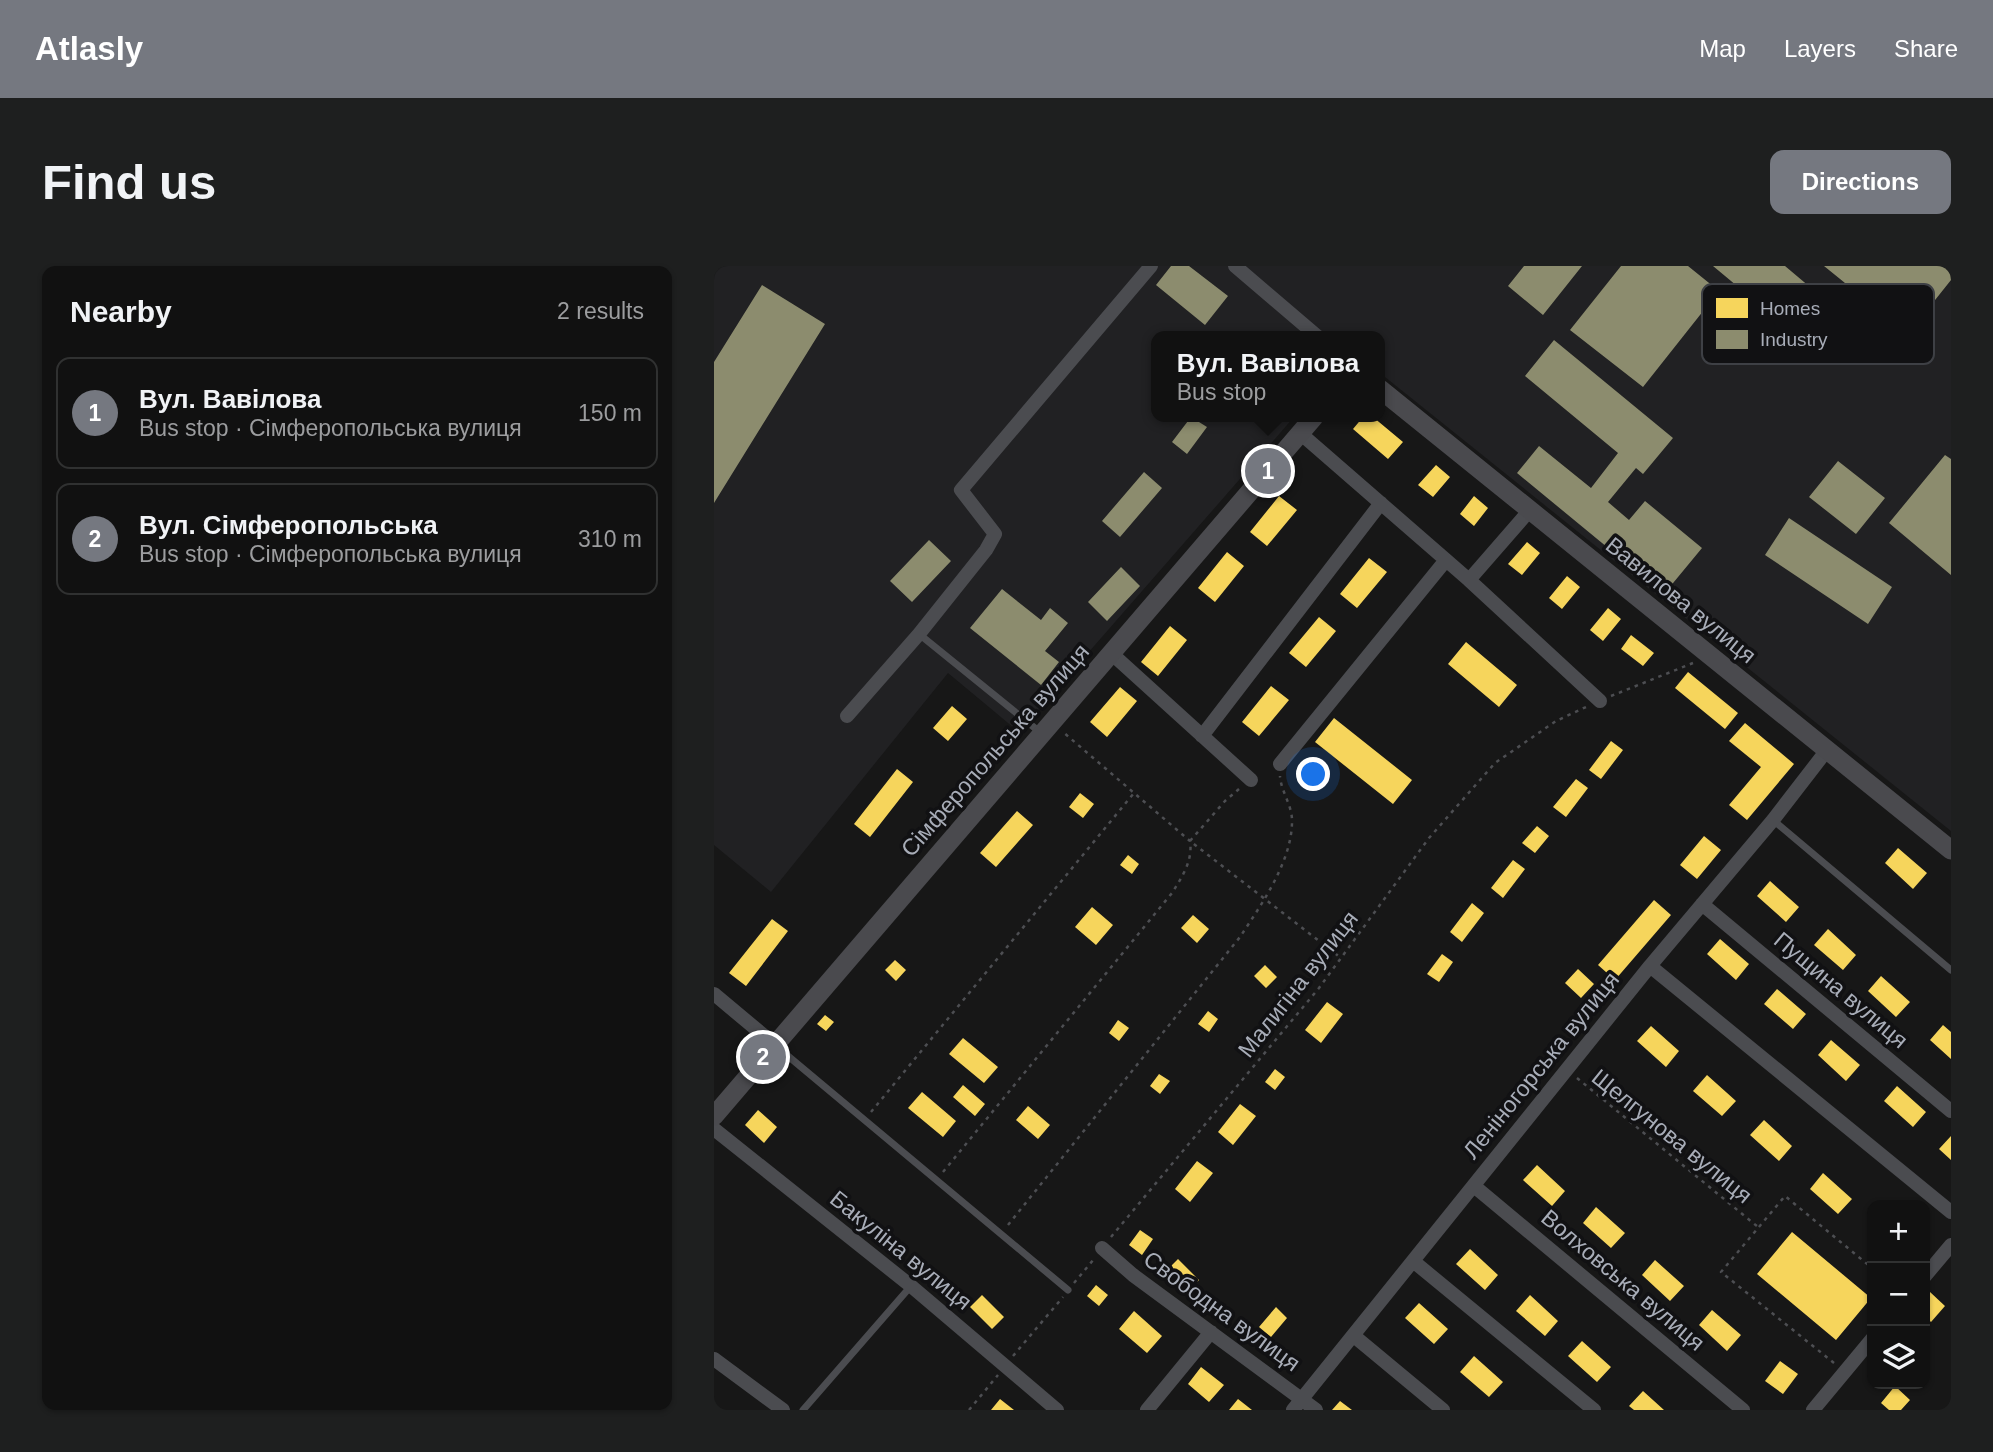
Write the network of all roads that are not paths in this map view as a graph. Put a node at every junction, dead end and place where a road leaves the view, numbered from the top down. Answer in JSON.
{"nodes":[{"id":1,"x":1151,"y":266,"type":"edge"},
{"id":2,"x":1235,"y":266,"type":"edge"},
{"id":3,"x":1311,"y":331,"type":"edge"},
{"id":4,"x":1385,"y":393,"type":"edge"},
{"id":5,"x":1310,"y":422,"type":"edge"},
{"id":6,"x":1300,"y":433,"type":"junction"},
{"id":7,"x":1381,"y":503,"type":"junction"},
{"id":8,"x":1530,"y":510,"type":"junction"},
{"id":9,"x":1446,"y":560,"type":"junction"},
{"id":10,"x":1469,"y":580,"type":"junction"},
{"id":11,"x":919,"y":634,"type":"junction"},
{"id":12,"x":1111,"y":653,"type":"junction"},
{"id":13,"x":1600,"y":701,"type":"road end"},
{"id":14,"x":847,"y":716,"type":"dead end"},
{"id":15,"x":1046,"y":728,"type":"junction"},
{"id":16,"x":1202,"y":736,"type":"junction"},
{"id":17,"x":1827,"y":750,"type":"junction"},
{"id":18,"x":1280,"y":764,"type":"road end"},
{"id":19,"x":1251,"y":780,"type":"road end"},
{"id":20,"x":1773,"y":820,"type":"junction"},
{"id":21,"x":1951,"y":850,"type":"edge"},
{"id":22,"x":1702,"y":904,"type":"junction"},
{"id":23,"x":1650,"y":966,"type":"junction"},
{"id":24,"x":1951,"y":970,"type":"edge"},
{"id":25,"x":714,"y":994,"type":"edge"},
{"id":26,"x":774,"y":1044,"type":"junction"},
{"id":27,"x":1951,"y":1111,"type":"edge"},
{"id":28,"x":714,"y":1116,"type":"edge"},
{"id":29,"x":714,"y":1129,"type":"edge"},
{"id":30,"x":1474,"y":1186,"type":"junction"},
{"id":31,"x":1951,"y":1212,"type":"edge"},
{"id":32,"x":1951,"y":1245,"type":"edge"},
{"id":33,"x":1102,"y":1248,"type":"road end"},
{"id":34,"x":1413,"y":1261,"type":"junction"},
{"id":35,"x":1930,"y":1270,"type":"edge"},
{"id":36,"x":911,"y":1286,"type":"junction"},
{"id":37,"x":1068,"y":1290,"type":"road end"},
{"id":38,"x":1212,"y":1332,"type":"junction"},
{"id":39,"x":1354,"y":1336,"type":"junction"},
{"id":40,"x":1867,"y":1345,"type":"edge"},
{"id":41,"x":714,"y":1359,"type":"edge"},
{"id":42,"x":1298,"y":1404,"type":"edge"},
{"id":43,"x":783,"y":1410,"type":"edge"},
{"id":44,"x":803,"y":1410,"type":"edge"},
{"id":45,"x":1057,"y":1410,"type":"edge"},
{"id":46,"x":1147,"y":1410,"type":"edge"},
{"id":47,"x":1316,"y":1410,"type":"edge"},
{"id":48,"x":1443,"y":1410,"type":"edge"},
{"id":49,"x":1594,"y":1410,"type":"edge"},
{"id":50,"x":1743,"y":1410,"type":"edge"},
{"id":51,"x":1813,"y":1410,"type":"edge"}],
"edges":[{"from":1,"to":11,"type":"street"},
{"from":2,"to":3,"type":"street"},
{"from":4,"to":8,"type":"street","name":"Вавилова вулиця"},
{"from":5,"to":6,"type":"street","name":"Сімферопольська вулиця"},
{"from":6,"to":7,"type":"street"},
{"from":6,"to":12,"type":"street","name":"Сімферопольська вулиця"},
{"from":7,"to":9,"type":"street"},
{"from":7,"to":16,"type":"street"},
{"from":8,"to":10,"type":"street"},
{"from":8,"to":17,"type":"street","name":"Вавилова вулиця"},
{"from":9,"to":10,"type":"street"},
{"from":9,"to":18,"type":"street"},
{"from":10,"to":13,"type":"street"},
{"from":11,"to":14,"type":"street"},
{"from":11,"to":15,"type":"lane"},
{"from":12,"to":15,"type":"street","name":"Сімферопольська вулиця"},
{"from":12,"to":16,"type":"street"},
{"from":15,"to":26,"type":"street","name":"Сімферопольська вулиця"},
{"from":16,"to":19,"type":"street"},
{"from":17,"to":20,"type":"street","name":"Леніногорська вулиця"},
{"from":17,"to":21,"type":"street","name":"Вавилова вулиця"},
{"from":20,"to":22,"type":"street","name":"Леніногорська вулиця"},
{"from":20,"to":24,"type":"lane"},
{"from":22,"to":23,"type":"street","name":"Леніногорська вулиця"},
{"from":22,"to":27,"type":"street","name":"Пущина вулиця"},
{"from":23,"to":30,"type":"street","name":"Леніногорська вулиця"},
{"from":23,"to":31,"type":"street"},
{"from":25,"to":26,"type":"street"},
{"from":26,"to":28,"type":"street","name":"Сімферопольська вулиця"},
{"from":26,"to":37,"type":"lane"},
{"from":29,"to":36,"type":"street","name":"Бакуліна вулиця"},
{"from":30,"to":34,"type":"street","name":"Леніногорська вулиця"},
{"from":30,"to":50,"type":"street","name":"Волховська вулиця"},
{"from":32,"to":35,"type":"street"},
{"from":33,"to":38,"type":"street","name":"Свободна вулиця"},
{"from":34,"to":39,"type":"street","name":"Леніногорська вулиця"},
{"from":34,"to":49,"type":"street"},
{"from":36,"to":44,"type":"lane"},
{"from":36,"to":45,"type":"street","name":"Бакуліна вулиця"},
{"from":38,"to":42,"type":"street","name":"Свободна вулиця"},
{"from":38,"to":46,"type":"street"},
{"from":39,"to":42,"type":"street","name":"Леніногорська вулиця"},
{"from":39,"to":48,"type":"street"},
{"from":40,"to":51,"type":"street"},
{"from":41,"to":43,"type":"street"},
{"from":42,"to":47,"type":"street","name":"Свободна вулиця"}]}
